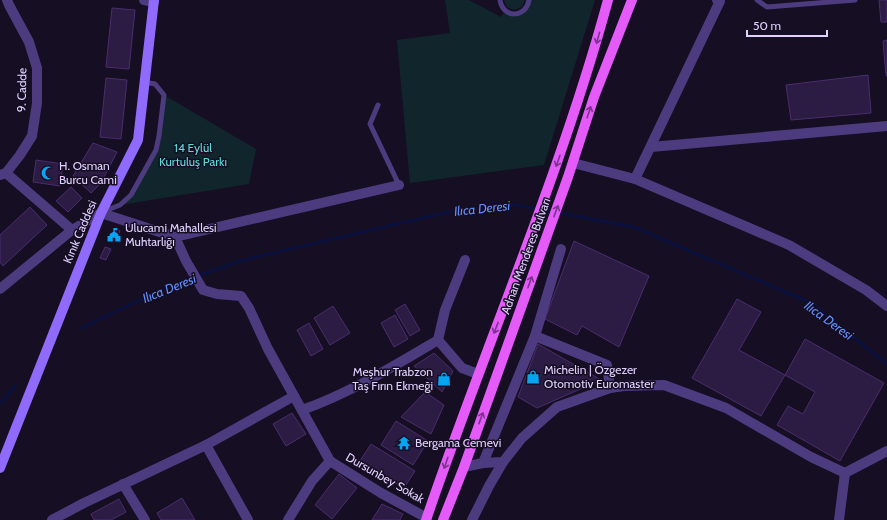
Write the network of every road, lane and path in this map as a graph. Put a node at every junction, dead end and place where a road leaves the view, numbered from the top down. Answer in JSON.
{"nodes":[{"id":1,"x":7,"y":0,"type":"edge"},
{"id":2,"x":499,"y":0,"type":"edge"},
{"id":3,"x":529,"y":0,"type":"edge"},
{"id":4,"x":608,"y":0,"type":"edge"},
{"id":5,"x":632,"y":0,"type":"edge"},
{"id":6,"x":719,"y":0,"type":"edge"},
{"id":7,"x":757,"y":0,"type":"edge"},
{"id":8,"x":855,"y":0,"type":"edge"},
{"id":9,"x":151,"y":1,"type":"edge"},
{"id":10,"x":144,"y":82,"type":"junction"},
{"id":11,"x":378,"y":106,"type":"dead end"},
{"id":12,"x":887,"y":126,"type":"edge"},
{"id":13,"x":651,"y":147,"type":"junction"},
{"id":14,"x":573,"y":163,"type":"junction"},
{"id":15,"x":3,"y":174,"type":"edge"},
{"id":16,"x":635,"y":179,"type":"junction"},
{"id":17,"x":399,"y":185,"type":"joint"},
{"id":18,"x":101,"y":213,"type":"junction"},
{"id":19,"x":72,"y":230,"type":"junction"},
{"id":20,"x":175,"y":237,"type":"junction"},
{"id":21,"x":561,"y":250,"type":"dead end"},
{"id":22,"x":465,"y":260,"type":"dead end"},
{"id":23,"x":0,"y":289,"type":"edge"},
{"id":24,"x":887,"y":306,"type":"edge"},
{"id":25,"x":534,"y":336,"type":"junction"},
{"id":26,"x":438,"y":340,"type":"junction"},
{"id":27,"x":478,"y":374,"type":"junction"},
{"id":28,"x":610,"y":388,"type":"junction"},
{"id":29,"x":294,"y":396,"type":"junction"},
{"id":30,"x":302,"y":410,"type":"junction"},
{"id":31,"x":206,"y":445,"type":"junction"},
{"id":32,"x":887,"y":451,"type":"edge"},
{"id":33,"x":330,"y":461,"type":"junction"},
{"id":34,"x":503,"y":462,"type":"junction"},
{"id":35,"x":483,"y":463,"type":"junction"},
{"id":36,"x":464,"y":467,"type":"junction"},
{"id":37,"x":0,"y":468,"type":"edge"},
{"id":38,"x":845,"y":473,"type":"junction"},
{"id":39,"x":124,"y":484,"type":"junction"},
{"id":40,"x":426,"y":519,"type":"edge"},
{"id":41,"x":52,"y":520,"type":"edge"},
{"id":42,"x":145,"y":520,"type":"edge"},
{"id":43,"x":248,"y":520,"type":"edge"},
{"id":44,"x":288,"y":520,"type":"edge"},
{"id":45,"x":443,"y":520,"type":"edge"},
{"id":46,"x":472,"y":520,"type":"edge"},
{"id":47,"x":839,"y":520,"type":"edge"}],
"edges":[{"from":1,"to":15,"type":"street","name":"9. Cadde"},
{"from":2,"to":3,"type":"lane"},
{"from":4,"to":27,"type":"main road","name":"Adnan Menderes Bulvarı","one_way":true},
{"from":14,"to":5,"type":"main road","name":"Adnan Menderes Bulvarı","one_way":true},
{"from":6,"to":13,"type":"street"},
{"from":7,"to":8,"type":"lane"},
{"from":9,"to":10,"type":"main road","name":"Kınık Caddesi"},
{"from":10,"to":18,"type":"main road","name":"Kınık Caddesi"},
{"from":10,"to":18,"type":"lane"},
{"from":11,"to":17,"type":"lane"},
{"from":12,"to":13,"type":"street"},
{"from":13,"to":16,"type":"street"},
{"from":14,"to":16,"type":"street"},
{"from":36,"to":14,"type":"main road","name":"Adnan Menderes Bulvarı","one_way":true},
{"from":15,"to":19,"type":"street"},
{"from":16,"to":24,"type":"street"},
{"from":17,"to":20,"type":"street"},
{"from":18,"to":19,"type":"street"},
{"from":18,"to":20,"type":"street"},
{"from":18,"to":37,"type":"main road","name":"Kınık Caddesi"},
{"from":19,"to":23,"type":"street"},
{"from":20,"to":29,"type":"street"},
{"from":21,"to":25,"type":"street"},
{"from":22,"to":26,"type":"street"},
{"from":25,"to":28,"type":"street"},
{"from":25,"to":35,"type":"street"},
{"from":26,"to":27,"type":"street"},
{"from":26,"to":30,"type":"street"},
{"from":27,"to":40,"type":"main road","name":"Adnan Menderes Bulvarı","one_way":true},
{"from":28,"to":34,"type":"street"},
{"from":28,"to":38,"type":"street"},
{"from":29,"to":30,"type":"street"},
{"from":29,"to":31,"type":"street"},
{"from":30,"to":33,"type":"street"},
{"from":31,"to":39,"type":"street"},
{"from":31,"to":43,"type":"street"},
{"from":32,"to":38,"type":"street"},
{"from":33,"to":40,"type":"street","name":"Dursunbey Sokak"},
{"from":33,"to":44,"type":"street","name":"Dursunbey Sokak"},
{"from":34,"to":35,"type":"street"},
{"from":34,"to":46,"type":"street"},
{"from":35,"to":36,"type":"street"},
{"from":36,"to":45,"type":"main road","name":"Adnan Menderes Bulvarı"},
{"from":38,"to":47,"type":"street"},
{"from":39,"to":41,"type":"street"},
{"from":39,"to":42,"type":"street"}]}
